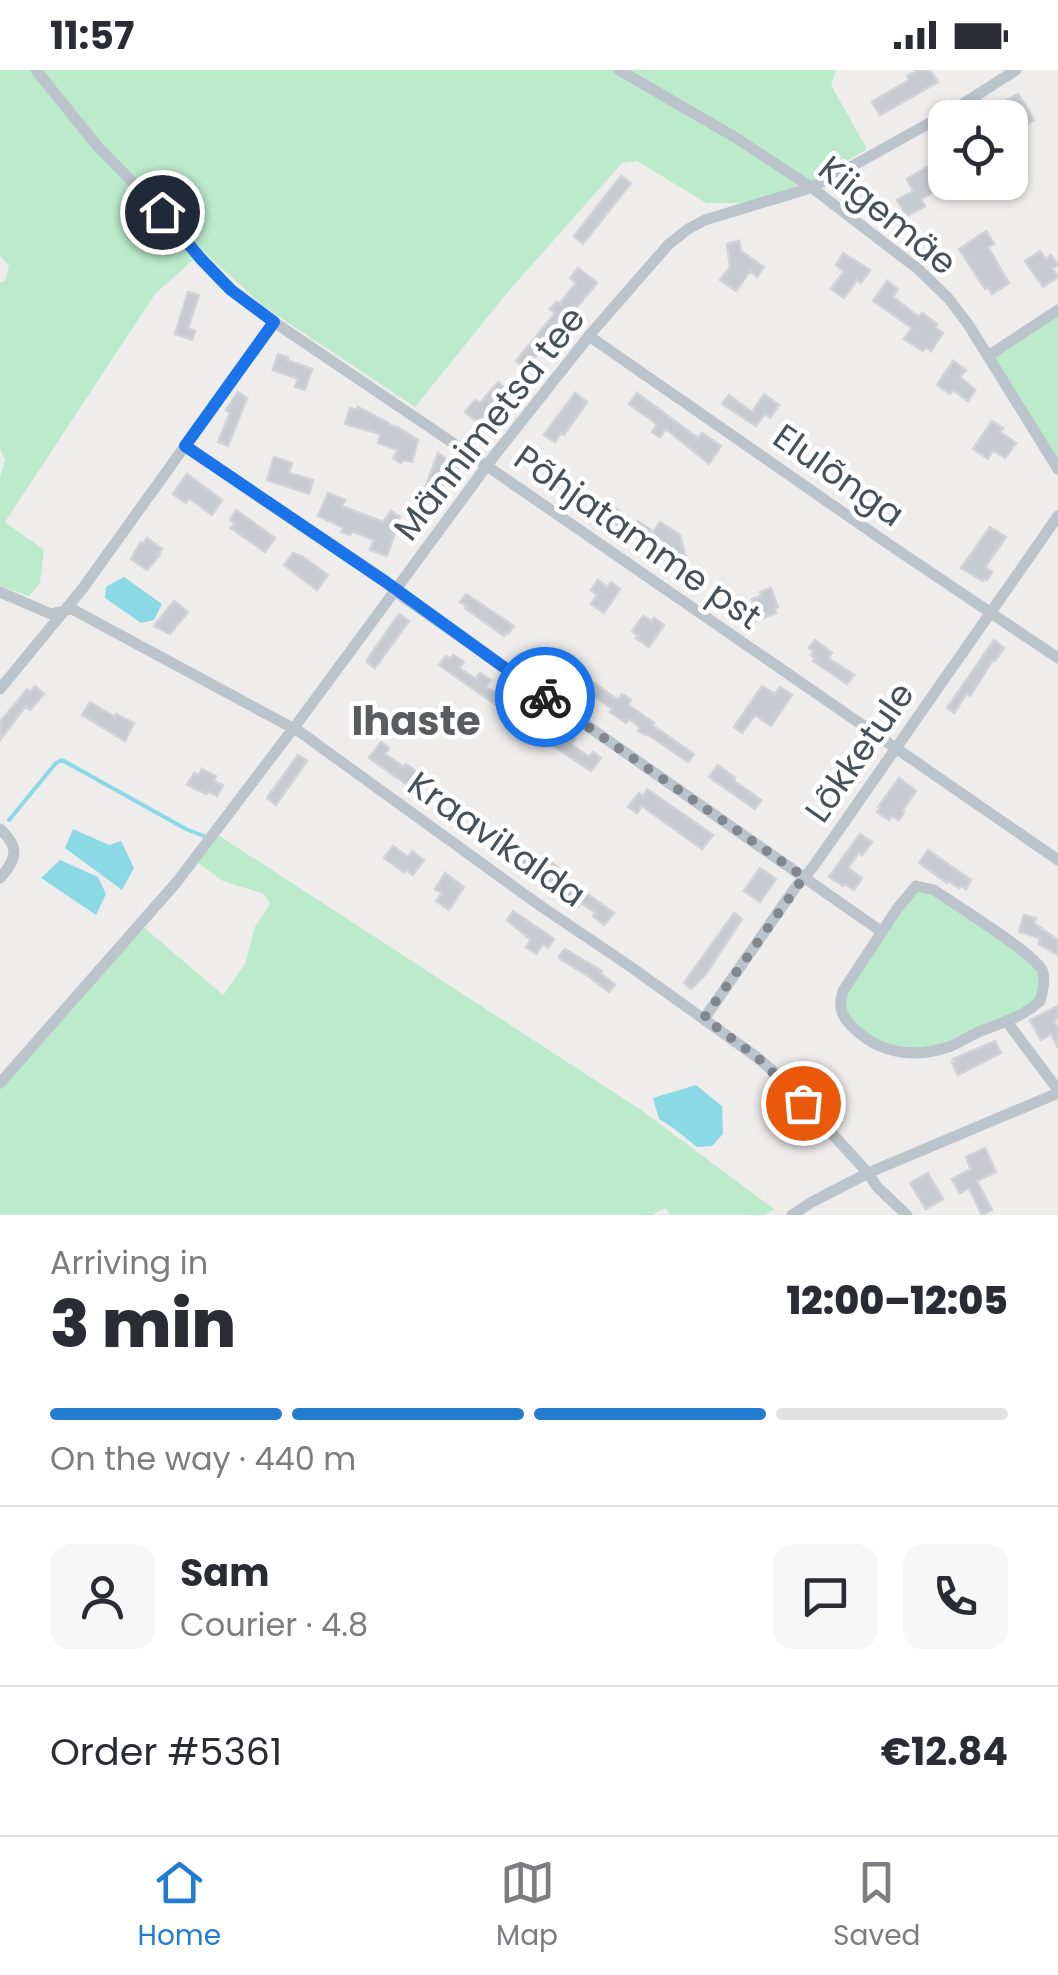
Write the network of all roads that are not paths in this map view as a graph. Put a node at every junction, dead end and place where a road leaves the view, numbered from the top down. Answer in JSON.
{"nodes":[{"id":1,"x":36,"y":70,"type":"edge"},
{"id":2,"x":619,"y":70,"type":"edge"},
{"id":3,"x":1016,"y":70,"type":"edge"},
{"id":4,"x":812,"y":187,"type":"junction"},
{"id":5,"x":1058,"y":310,"type":"edge"},
{"id":6,"x":274,"y":322,"type":"junction"},
{"id":7,"x":589,"y":336,"type":"junction"},
{"id":8,"x":988,"y":356,"type":"junction"},
{"id":9,"x":185,"y":446,"type":"junction"},
{"id":10,"x":487,"y":466,"type":"junction"},
{"id":11,"x":1058,"y":469,"type":"edge"},
{"id":12,"x":1058,"y":516,"type":"edge"},
{"id":13,"x":395,"y":590,"type":"junction"},
{"id":14,"x":0,"y":592,"type":"edge"},
{"id":15,"x":64,"y":611,"type":"junction"},
{"id":16,"x":991,"y":612,"type":"junction"},
{"id":17,"x":1058,"y":658,"type":"edge"},
{"id":18,"x":0,"y":688,"type":"edge"},
{"id":19,"x":293,"y":729,"type":"junction"},
{"id":20,"x":896,"y":748,"type":"junction"},
{"id":21,"x":0,"y":828,"type":"edge"},
{"id":22,"x":1058,"y":860,"type":"edge"},
{"id":23,"x":804,"y":877,"type":"junction"},
{"id":24,"x":0,"y":878,"type":"edge"},
{"id":25,"x":882,"y":932,"type":"junction"},
{"id":26,"x":704,"y":1018,"type":"junction"},
{"id":27,"x":1007,"y":1022,"type":"junction"},
{"id":28,"x":0,"y":1083,"type":"edge"},
{"id":29,"x":1058,"y":1091,"type":"edge"},
{"id":30,"x":868,"y":1173,"type":"junction"},
{"id":31,"x":792,"y":1215,"type":"edge"},
{"id":32,"x":906,"y":1215,"type":"edge"}],
"edges":[{"from":1,"to":6,"type":"street","name":"Põhjatamme pst"},
{"from":2,"to":4,"type":"street","name":"Kiigemäe"},
{"from":3,"to":4,"type":"street","name":"Männimetsa tee"},
{"from":4,"to":7,"type":"street","name":"Männimetsa tee"},
{"from":4,"to":8,"type":"street","name":"Kiigemäe"},
{"from":5,"to":8,"type":"street"},
{"from":6,"to":9,"type":"street"},
{"from":6,"to":10,"type":"street","name":"Põhjatamme pst"},
{"from":7,"to":10,"type":"street","name":"Männimetsa tee"},
{"from":7,"to":16,"type":"street","name":"Elulõnga"},
{"from":8,"to":11,"type":"street","name":"Kiigemäe"},
{"from":9,"to":13,"type":"street"},
{"from":9,"to":15,"type":"street"},
{"from":10,"to":13,"type":"street","name":"Männimetsa tee"},
{"from":10,"to":20,"type":"street","name":"Põhjatamme pst"},
{"from":12,"to":16,"type":"street","name":"Lõkketule"},
{"from":13,"to":19,"type":"street","name":"Männimetsa tee"},
{"from":13,"to":23,"type":"street"},
{"from":14,"to":15,"type":"street","name":"Kraavikalda"},
{"from":15,"to":18,"type":"street"},
{"from":15,"to":19,"type":"street","name":"Kraavikalda"},
{"from":16,"to":17,"type":"street","name":"Elulõnga"},
{"from":16,"to":20,"type":"street","name":"Lõkketule"},
{"from":19,"to":26,"type":"street","name":"Kraavikalda"},
{"from":19,"to":28,"type":"street","name":"Männimetsa tee"},
{"from":20,"to":22,"type":"street","name":"Põhjatamme pst"},
{"from":20,"to":23,"type":"street","name":"Lõkketule"},
{"from":21,"to":24,"type":"street"},
{"from":23,"to":25,"type":"street"},
{"from":23,"to":26,"type":"street","name":"Lõkketule"},
{"from":25,"to":27,"type":"street"},
{"from":25,"to":27,"type":"street"},
{"from":26,"to":30,"type":"street","name":"Kraavikalda"},
{"from":27,"to":29,"type":"street"},
{"from":29,"to":30,"type":"street"},
{"from":30,"to":31,"type":"street"},
{"from":30,"to":32,"type":"street","name":"Kraavikalda"}]}
